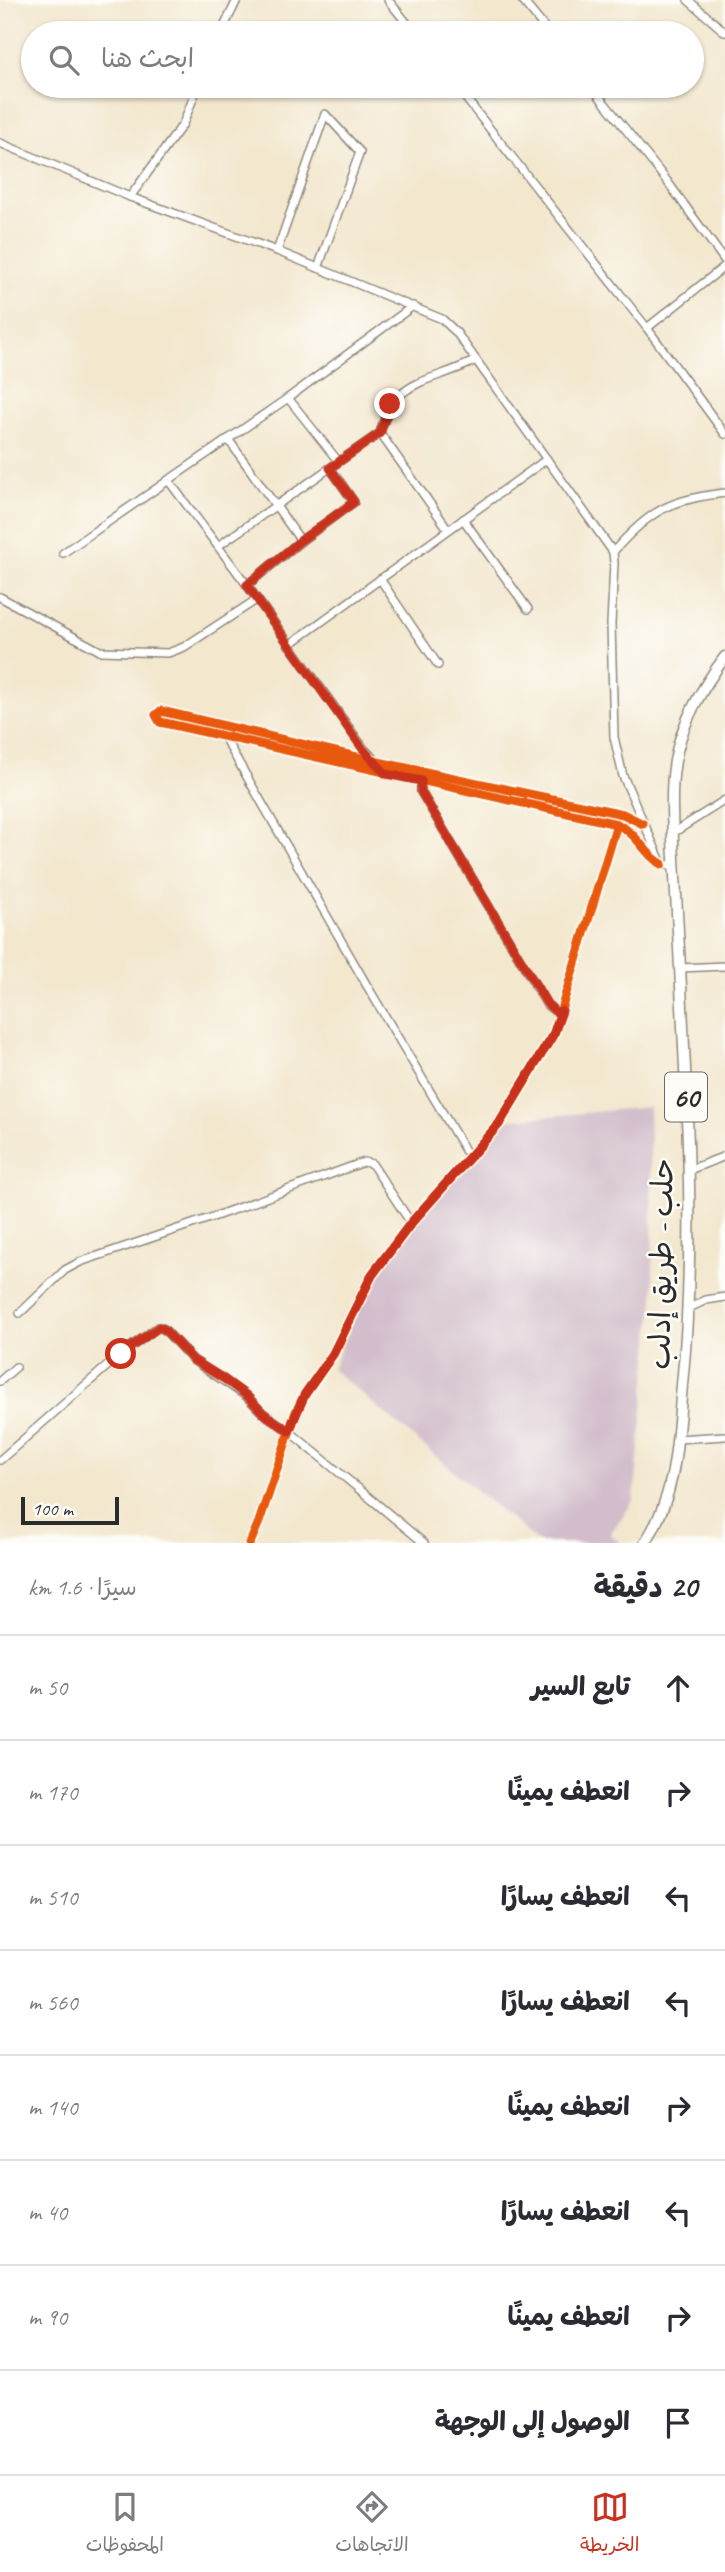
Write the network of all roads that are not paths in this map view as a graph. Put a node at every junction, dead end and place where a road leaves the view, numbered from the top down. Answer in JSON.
{"nodes":[{"id":1,"x":237,"y":0,"type":"edge"},
{"id":2,"x":388,"y":0,"type":"edge"},
{"id":3,"x":522,"y":0,"type":"edge"},
{"id":4,"x":688,"y":0,"type":"edge"},
{"id":5,"x":226,"y":21,"type":"edge"},
{"id":6,"x":405,"y":21,"type":"edge"},
{"id":7,"x":539,"y":21,"type":"edge"},
{"id":8,"x":725,"y":32,"type":"edge"},
{"id":9,"x":193,"y":98,"type":"edge"},
{"id":10,"x":465,"y":98,"type":"edge"},
{"id":11,"x":601,"y":98,"type":"edge"},
{"id":12,"x":0,"y":143,"type":"edge"},
{"id":13,"x":130,"y":197,"type":"junction"},
{"id":14,"x":277,"y":251,"type":"junction"},
{"id":15,"x":725,"y":261,"type":"edge"},
{"id":16,"x":725,"y":266,"type":"edge"},
{"id":17,"x":318,"y":268,"type":"junction"},
{"id":18,"x":413,"y":306,"type":"junction"},
{"id":19,"x":646,"y":328,"type":"junction"},
{"id":20,"x":476,"y":360,"type":"junction"},
{"id":21,"x":288,"y":398,"type":"junction"},
{"id":22,"x":380,"y":433,"type":"junction"},
{"id":23,"x":725,"y":434,"type":"edge"},
{"id":24,"x":228,"y":439,"type":"junction"},
{"id":25,"x":547,"y":459,"type":"junction"},
{"id":26,"x":338,"y":461,"type":"junction"},
{"id":27,"x":330,"y":468,"type":"junction"},
{"id":28,"x":168,"y":480,"type":"junction"},
{"id":29,"x":725,"y":493,"type":"edge"},
{"id":30,"x":275,"y":506,"type":"junction"},
{"id":31,"x":463,"y":519,"type":"junction"},
{"id":32,"x":448,"y":529,"type":"junction"},
{"id":33,"x":300,"y":541,"type":"junction"},
{"id":34,"x":218,"y":546,"type":"junction"},
{"id":35,"x":613,"y":552,"type":"junction"},
{"id":36,"x":64,"y":553,"type":"dead end"},
{"id":37,"x":380,"y":579,"type":"junction"},
{"id":38,"x":247,"y":585,"type":"junction"},
{"id":39,"x":0,"y":597,"type":"edge"},
{"id":40,"x":256,"y":600,"type":"junction"},
{"id":41,"x":528,"y":609,"type":"dead end"},
{"id":42,"x":289,"y":645,"type":"junction"},
{"id":43,"x":725,"y":657,"type":"edge"},
{"id":44,"x":438,"y":665,"type":"dead end"},
{"id":45,"x":224,"y":737,"type":"junction"},
{"id":46,"x":378,"y":762,"type":"junction"},
{"id":47,"x":386,"y":774,"type":"junction"},
{"id":48,"x":421,"y":781,"type":"junction"},
{"id":49,"x":725,"y":800,"type":"edge"},
{"id":50,"x":617,"y":824,"type":"junction"},
{"id":51,"x":643,"y":824,"type":"junction"},
{"id":52,"x":673,"y":833,"type":"junction"},
{"id":53,"x":662,"y":864,"type":"junction"},
{"id":54,"x":674,"y":866,"type":"junction"},
{"id":55,"x":725,"y":967,"type":"edge"},
{"id":56,"x":680,"y":968,"type":"junction"},
{"id":57,"x":562,"y":1011,"type":"junction"},
{"id":58,"x":725,"y":1156,"type":"edge"},
{"id":59,"x":469,"y":1157,"type":"junction"},
{"id":60,"x":690,"y":1170,"type":"junction"},
{"id":61,"x":411,"y":1223,"type":"junction"},
{"id":62,"x":725,"y":1297,"type":"edge"},
{"id":63,"x":689,"y":1308,"type":"junction"},
{"id":64,"x":20,"y":1313,"type":"dead end"},
{"id":65,"x":16,"y":1367,"type":"dead end"},
{"id":66,"x":0,"y":1381,"type":"edge"},
{"id":67,"x":289,"y":1431,"type":"junction"},
{"id":68,"x":725,"y":1436,"type":"edge"},
{"id":69,"x":677,"y":1439,"type":"junction"},
{"id":70,"x":0,"y":1460,"type":"edge"},
{"id":71,"x":250,"y":1543,"type":"edge"},
{"id":72,"x":424,"y":1543,"type":"edge"},
{"id":73,"x":645,"y":1543,"type":"edge"}],
"edges":[{"from":1,"to":5,"type":"street"},
{"from":2,"to":6,"type":"street"},
{"from":3,"to":7,"type":"street"},
{"from":4,"to":8,"type":"street"},
{"from":9,"to":13,"type":"street"},
{"from":10,"to":19,"type":"street"},
{"from":11,"to":15,"type":"street"},
{"from":12,"to":13,"type":"street"},
{"from":13,"to":14,"type":"street"},
{"from":14,"to":17,"type":"street"},
{"from":14,"to":17,"type":"street"},
{"from":16,"to":19,"type":"street"},
{"from":17,"to":18,"type":"street"},
{"from":18,"to":20,"type":"street"},
{"from":18,"to":21,"type":"street"},
{"from":19,"to":23,"type":"street"},
{"from":20,"to":22,"type":"street"},
{"from":20,"to":25,"type":"street"},
{"from":21,"to":24,"type":"street"},
{"from":21,"to":26,"type":"street"},
{"from":22,"to":26,"type":"street"},
{"from":22,"to":32,"type":"street"},
{"from":24,"to":28,"type":"street"},
{"from":24,"to":30,"type":"street"},
{"from":25,"to":31,"type":"street"},
{"from":25,"to":35,"type":"street"},
{"from":26,"to":27,"type":"street"},
{"from":27,"to":30,"type":"street"},
{"from":27,"to":33,"type":"street"},
{"from":28,"to":34,"type":"street"},
{"from":28,"to":36,"type":"street"},
{"from":29,"to":35,"type":"street"},
{"from":30,"to":33,"type":"street"},
{"from":30,"to":34,"type":"street"},
{"from":31,"to":32,"type":"street"},
{"from":31,"to":41,"type":"street"},
{"from":32,"to":37,"type":"street"},
{"from":33,"to":38,"type":"street"},
{"from":34,"to":38,"type":"street"},
{"from":35,"to":51,"type":"street"},
{"from":37,"to":42,"type":"street"},
{"from":37,"to":44,"type":"street"},
{"from":38,"to":40,"type":"street"},
{"from":39,"to":40,"type":"street"},
{"from":40,"to":42,"type":"street"},
{"from":42,"to":46,"type":"street"},
{"from":43,"to":52,"type":"highway","name":"حلب - طريق إدلب","number":"60"},
{"from":45,"to":46,"type":"street"},
{"from":45,"to":47,"type":"street"},
{"from":45,"to":59,"type":"street"},
{"from":46,"to":47,"type":"street"},
{"from":46,"to":51,"type":"street"},
{"from":47,"to":48,"type":"street"},
{"from":48,"to":50,"type":"street"},
{"from":48,"to":57,"type":"street"},
{"from":49,"to":52,"type":"street"},
{"from":50,"to":53,"type":"street"},
{"from":50,"to":57,"type":"street"},
{"from":51,"to":53,"type":"street"},
{"from":52,"to":54,"type":"highway","name":"حلب - طريق إدلب","number":"60"},
{"from":53,"to":54,"type":"street"},
{"from":54,"to":56,"type":"highway","name":"حلب - طريق إدلب","number":"60"},
{"from":55,"to":56,"type":"street"},
{"from":56,"to":60,"type":"highway","name":"حلب - طريق إدلب","number":"60"},
{"from":57,"to":59,"type":"street"},
{"from":58,"to":60,"type":"street"},
{"from":59,"to":61,"type":"street"},
{"from":60,"to":63,"type":"highway","name":"حلب - طريق إدلب","number":"60"},
{"from":61,"to":64,"type":"street"},
{"from":61,"to":67,"type":"street"},
{"from":62,"to":63,"type":"street"},
{"from":63,"to":69,"type":"highway","name":"حلب - طريق إدلب","number":"60"},
{"from":65,"to":66,"type":"street"},
{"from":67,"to":70,"type":"street"},
{"from":67,"to":71,"type":"street"},
{"from":67,"to":72,"type":"street"},
{"from":68,"to":69,"type":"street"},
{"from":69,"to":73,"type":"highway","name":"حلب - طريق إدلب","number":"60"}]}
